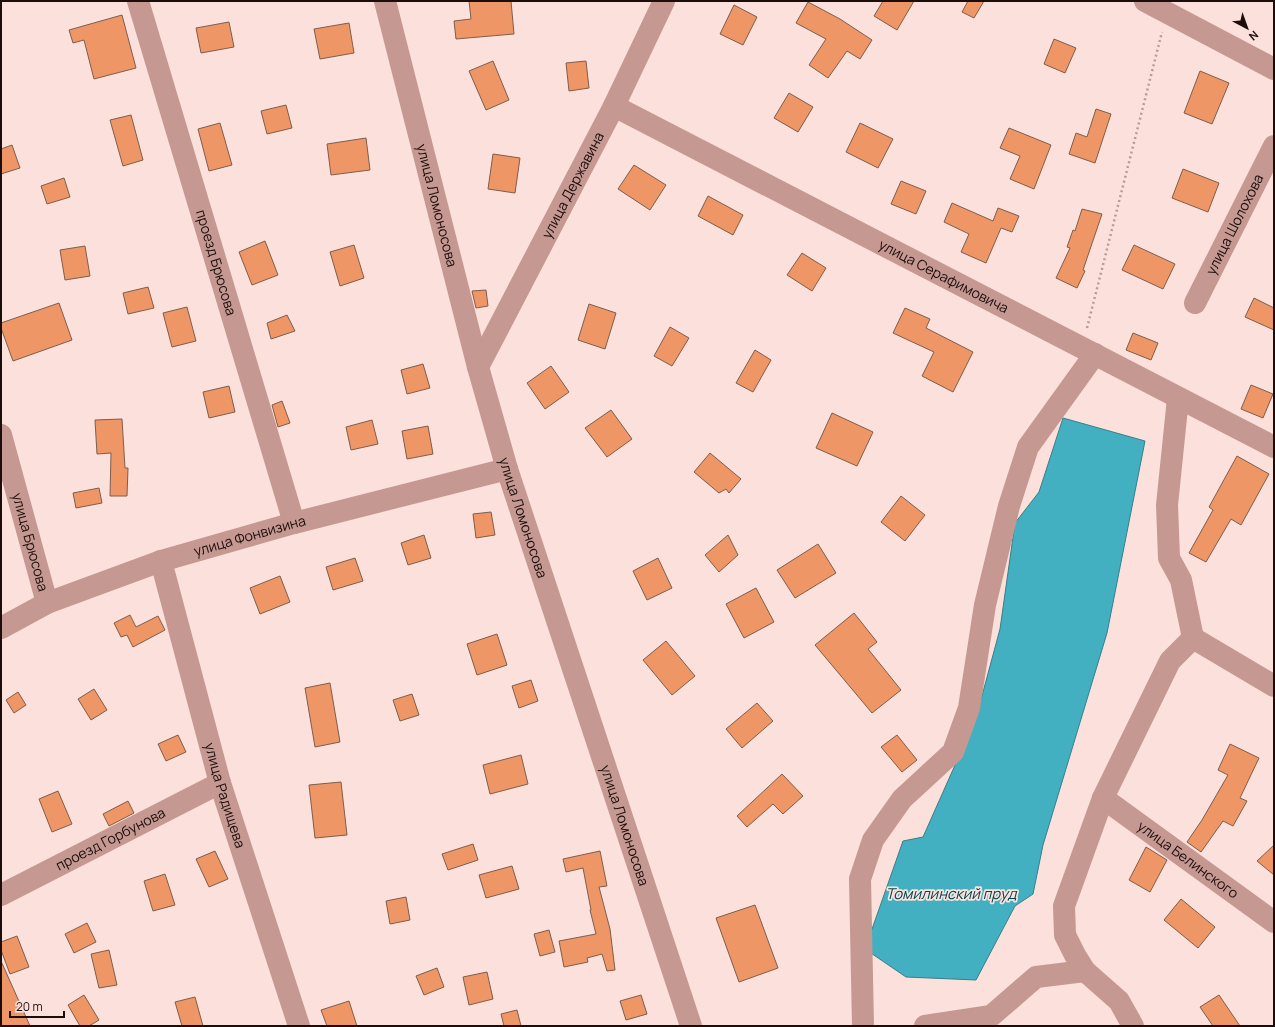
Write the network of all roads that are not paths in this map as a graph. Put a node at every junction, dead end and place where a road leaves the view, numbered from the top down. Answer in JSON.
{"nodes":[{"id":1,"x":138,"y":1,"type":"edge"},
{"id":2,"x":385,"y":1,"type":"edge"},
{"id":3,"x":664,"y":1,"type":"edge"},
{"id":4,"x":1144,"y":1,"type":"edge"},
{"id":5,"x":1274,"y":69,"type":"edge"},
{"id":6,"x":614,"y":106,"type":"junction"},
{"id":7,"x":1274,"y":146,"type":"edge"},
{"id":8,"x":1195,"y":303,"type":"dead end"},
{"id":9,"x":1088,"y":351,"type":"junction"},
{"id":10,"x":478,"y":367,"type":"junction"},
{"id":11,"x":1178,"y":398,"type":"junction"},
{"id":12,"x":1,"y":435,"type":"edge"},
{"id":13,"x":1274,"y":447,"type":"edge"},
{"id":14,"x":507,"y":469,"type":"junction"},
{"id":15,"x":294,"y":523,"type":"junction"},
{"id":16,"x":161,"y":561,"type":"junction"},
{"id":17,"x":47,"y":603,"type":"junction"},
{"id":18,"x":1,"y":628,"type":"edge"},
{"id":19,"x":1193,"y":638,"type":"junction"},
{"id":20,"x":1274,"y":686,"type":"edge"},
{"id":21,"x":220,"y":783,"type":"junction"},
{"id":22,"x":1103,"y":798,"type":"junction"},
{"id":23,"x":1,"y":895,"type":"edge"},
{"id":24,"x":1274,"y":922,"type":"edge"},
{"id":25,"x":1085,"y":971,"type":"junction"},
{"id":26,"x":299,"y":1026,"type":"edge"},
{"id":27,"x":691,"y":1026,"type":"edge"},
{"id":28,"x":863,"y":1026,"type":"edge"},
{"id":29,"x":925,"y":1026,"type":"edge"},
{"id":30,"x":1133,"y":1026,"type":"edge"}],
"edges":[{"from":1,"to":15,"type":"street","name":"проезд Брюсова"},
{"from":2,"to":10,"type":"street","name":"улица Ломоносова"},
{"from":3,"to":6,"type":"street","name":"улица Державина"},
{"from":4,"to":5,"type":"street"},
{"from":6,"to":9,"type":"street","name":"улица Серафимовича"},
{"from":6,"to":10,"type":"street","name":"улица Державина"},
{"from":7,"to":8,"type":"street","name":"улица Шолохова"},
{"from":9,"to":11,"type":"street","name":"улица Серафимовича"},
{"from":9,"to":28,"type":"street"},
{"from":10,"to":14,"type":"street","name":"улица Ломоносова"},
{"from":11,"to":13,"type":"street","name":"улица Серафимовича"},
{"from":11,"to":19,"type":"street"},
{"from":12,"to":17,"type":"street","name":"улица Брюсова"},
{"from":14,"to":15,"type":"street","name":"улица Фонвизина"},
{"from":14,"to":27,"type":"street","name":"улица Ломоносова"},
{"from":15,"to":16,"type":"street","name":"улица Фонвизина"},
{"from":16,"to":17,"type":"street","name":"улица Фонвизина"},
{"from":16,"to":21,"type":"street","name":"улица Радищева"},
{"from":17,"to":18,"type":"street","name":"улица Фонвизина"},
{"from":19,"to":20,"type":"street"},
{"from":19,"to":22,"type":"street"},
{"from":21,"to":23,"type":"street","name":"проезд Горбунова"},
{"from":21,"to":26,"type":"street","name":"улица Радищева"},
{"from":22,"to":24,"type":"street","name":"улица Белинского"},
{"from":22,"to":25,"type":"street"},
{"from":25,"to":29,"type":"street"},
{"from":25,"to":30,"type":"street"}]}
